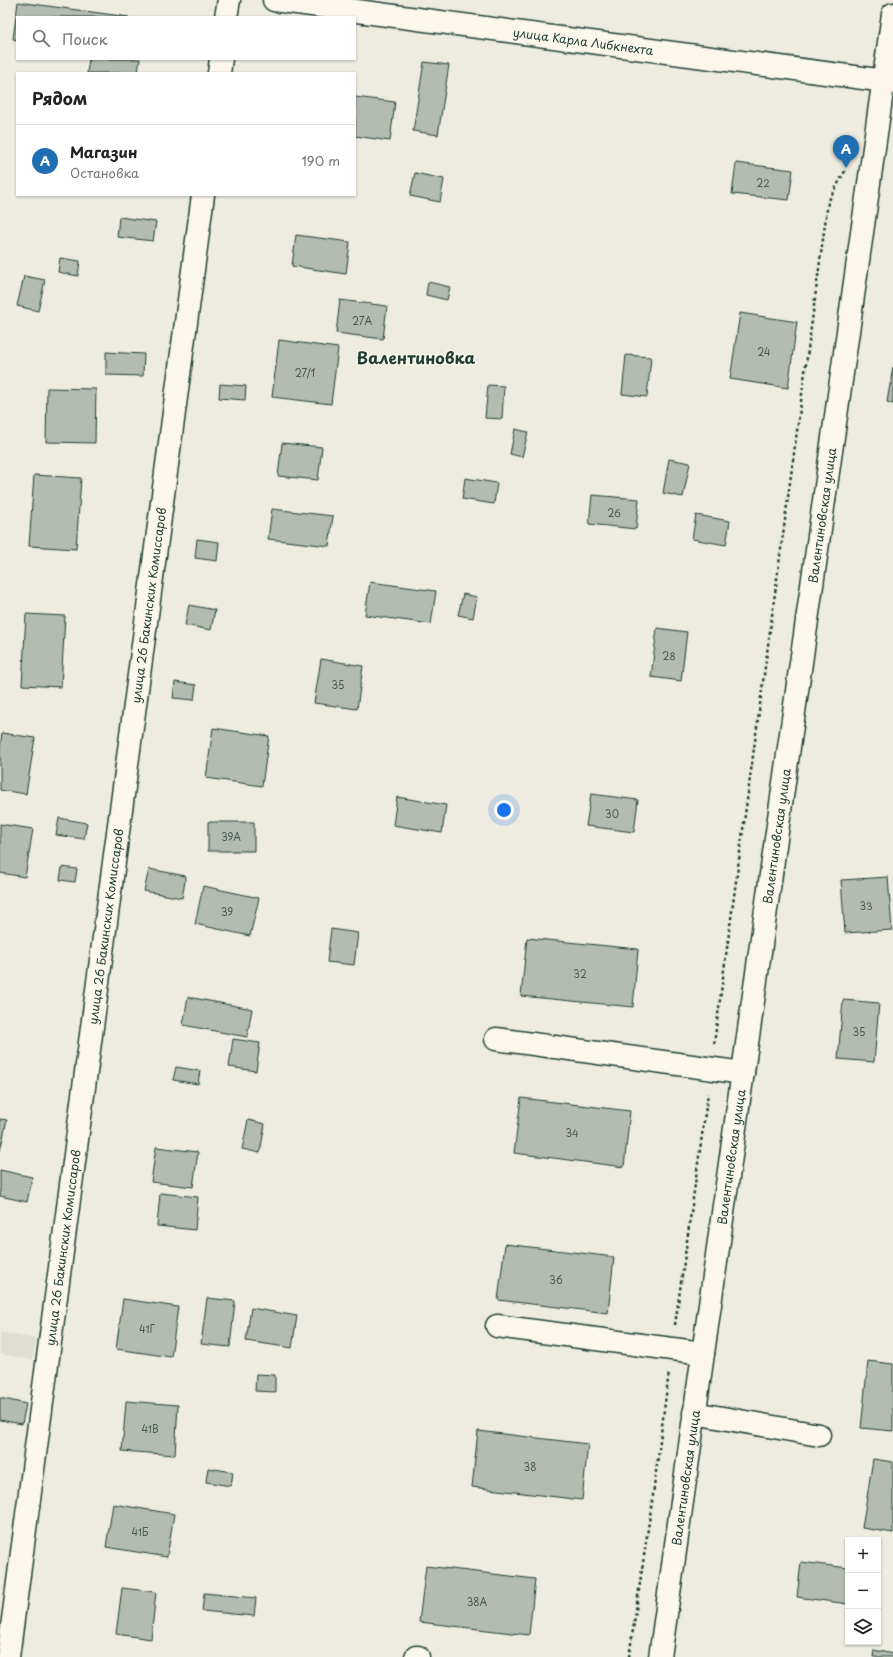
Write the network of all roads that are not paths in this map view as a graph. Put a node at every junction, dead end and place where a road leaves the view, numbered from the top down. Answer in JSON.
{"nodes":[{"id":1,"x":229,"y":0,"type":"edge"},
{"id":2,"x":274,"y":0,"type":"edge"},
{"id":3,"x":893,"y":14,"type":"edge"},
{"id":4,"x":226,"y":16,"type":"edge"},
{"id":5,"x":221,"y":60,"type":"edge"},
{"id":6,"x":219,"y":72,"type":"edge"},
{"id":7,"x":888,"y":82,"type":"edge"},
{"id":8,"x":203,"y":196,"type":"edge"},
{"id":9,"x":496,"y":1039,"type":"dead end"},
{"id":10,"x":743,"y":1073,"type":"junction"},
{"id":11,"x":497,"y":1326,"type":"dead end"},
{"id":12,"x":703,"y":1353,"type":"junction"},
{"id":13,"x":694,"y":1413,"type":"junction"},
{"id":14,"x":819,"y":1435,"type":"dead end"},
{"id":15,"x":8,"y":1600,"type":"edge"},
{"id":16,"x":8,"y":1657,"type":"edge"},
{"id":17,"x":660,"y":1657,"type":"edge"}],
"edges":[{"from":1,"to":4,"type":"street"},
{"from":2,"to":7,"type":"street","name":"улица Карла Либкнехта"},
{"from":3,"to":7,"type":"street","name":"Валентиновская улица"},
{"from":5,"to":6,"type":"street"},
{"from":7,"to":10,"type":"street","name":"Валентиновская улица"},
{"from":8,"to":15,"type":"street","name":"улица 26 Бакинских Комиссаров"},
{"from":9,"to":10,"type":"street"},
{"from":10,"to":12,"type":"street","name":"Валентиновская улица"},
{"from":11,"to":12,"type":"street"},
{"from":12,"to":13,"type":"street","name":"Валентиновская улица"},
{"from":13,"to":14,"type":"street"},
{"from":13,"to":17,"type":"street","name":"Валентиновская улица"},
{"from":15,"to":16,"type":"street","name":"улица 26 Бакинских Комиссаров"}]}
